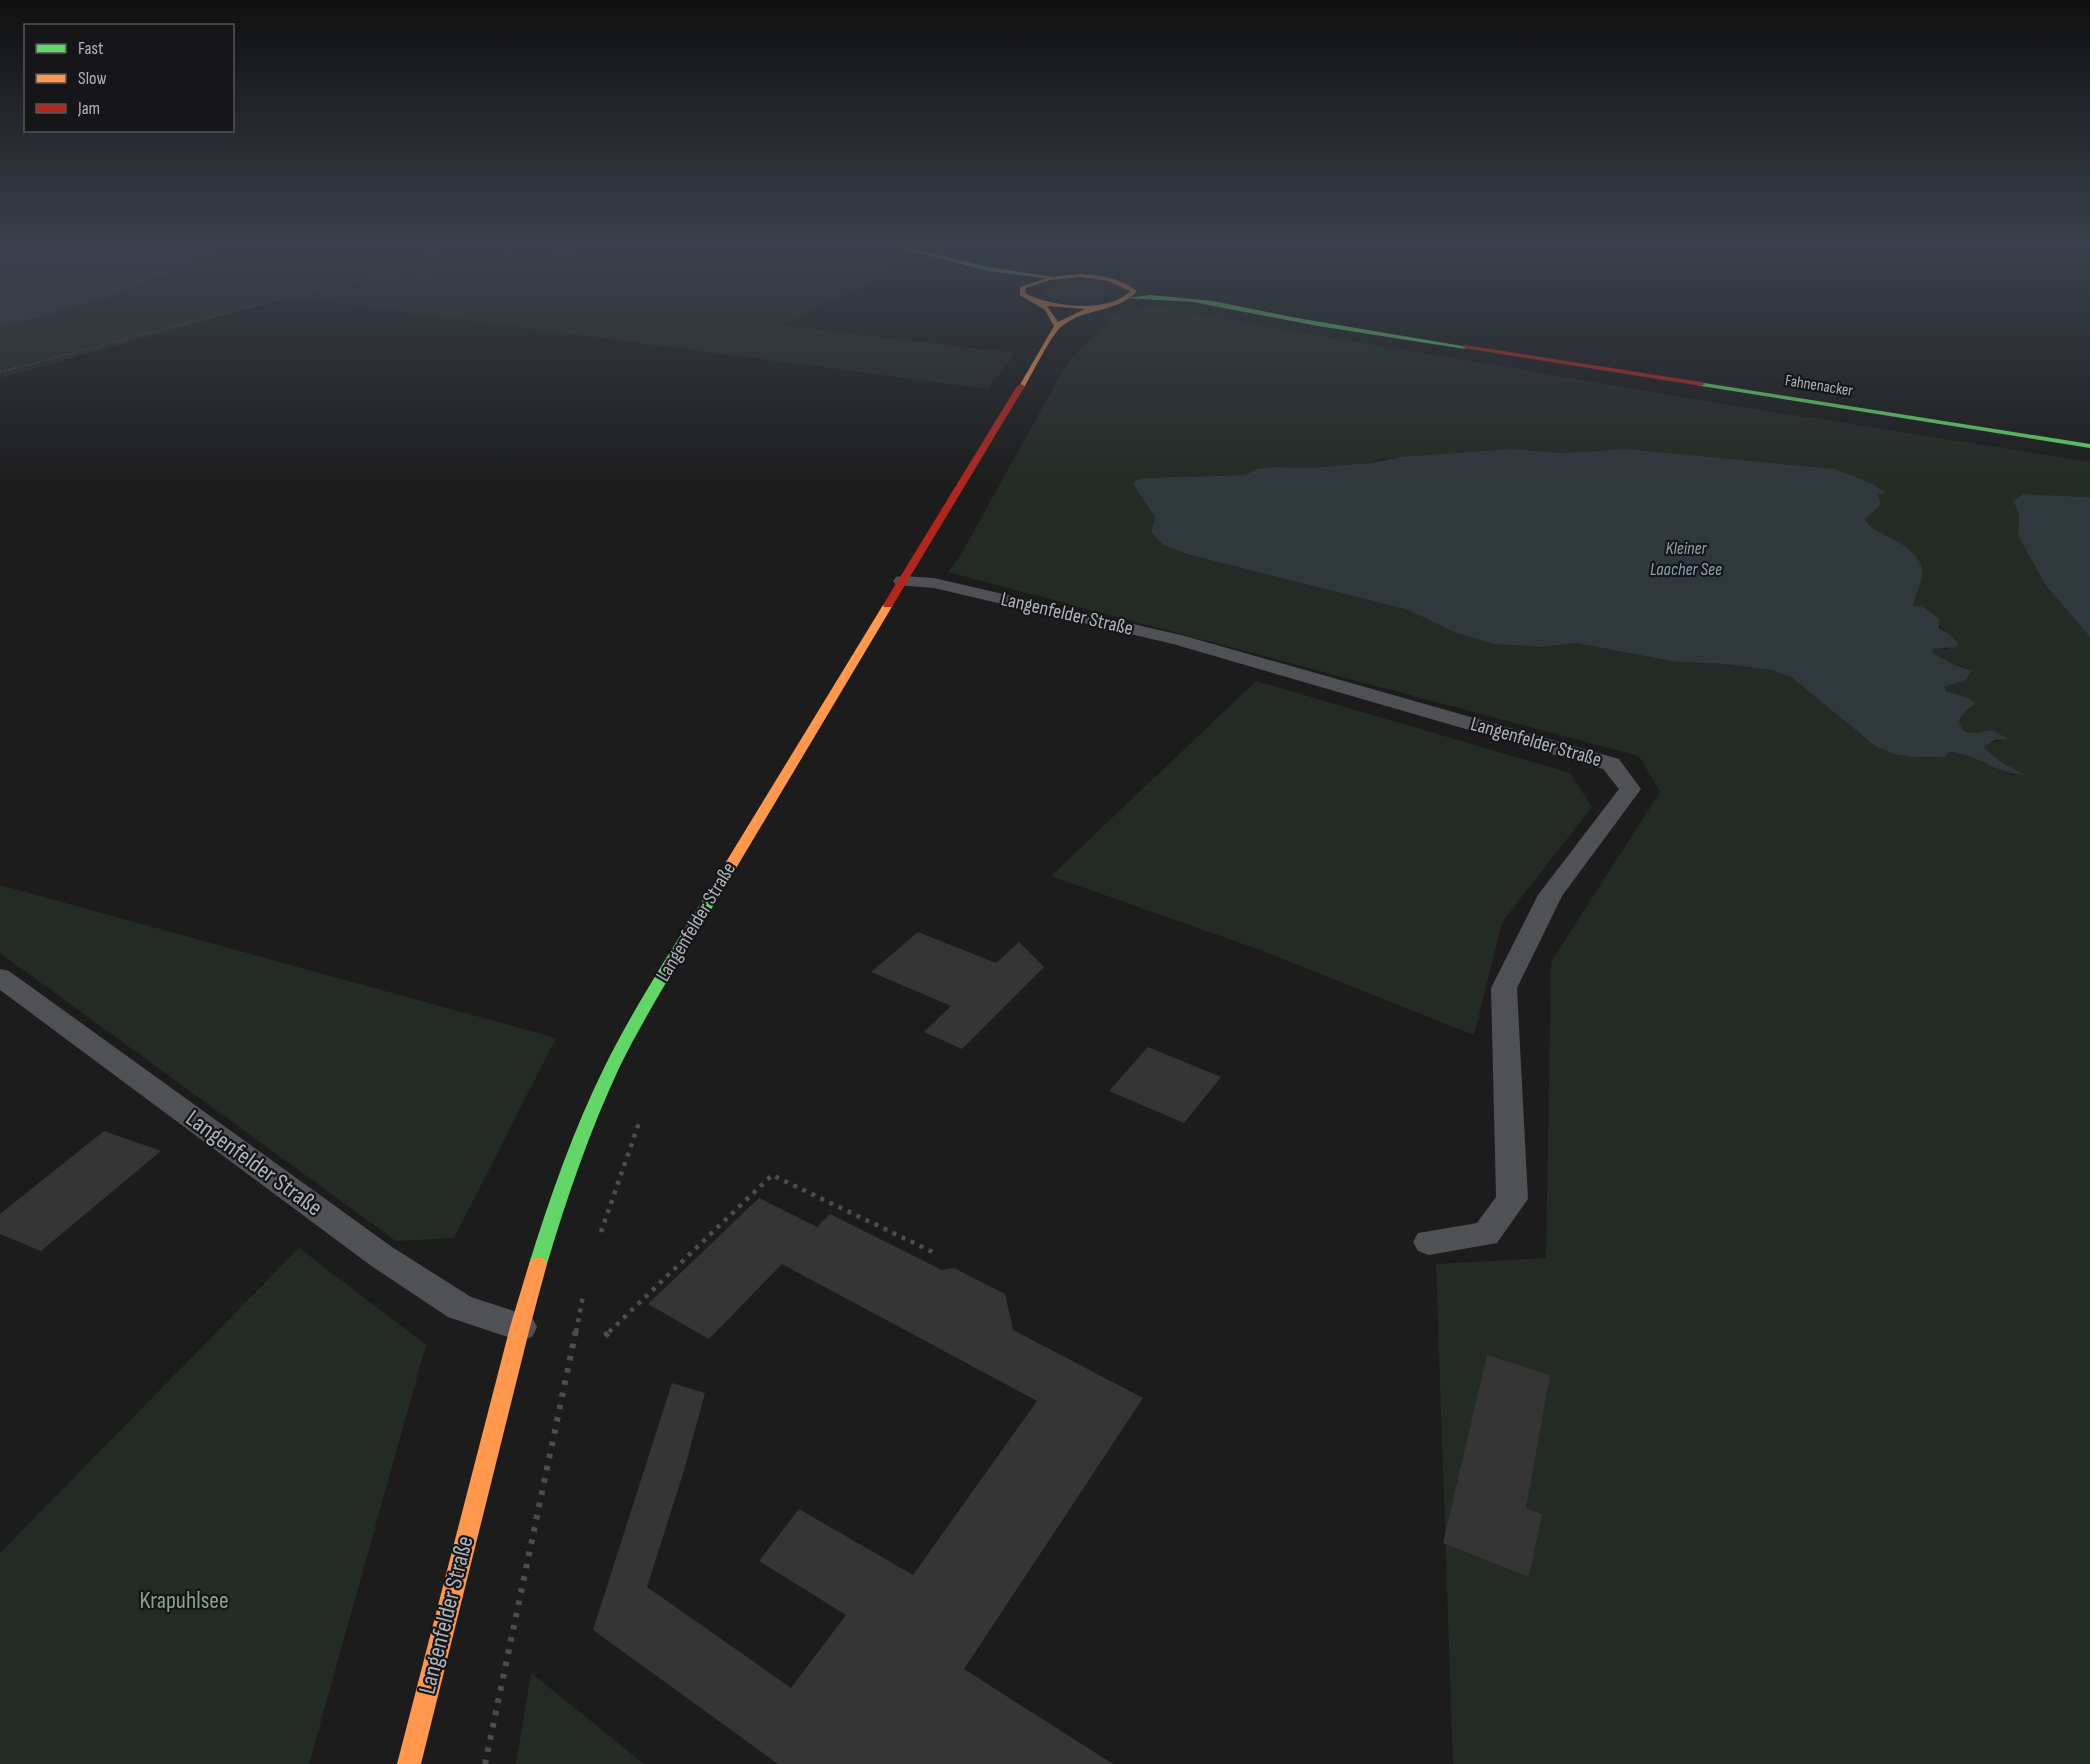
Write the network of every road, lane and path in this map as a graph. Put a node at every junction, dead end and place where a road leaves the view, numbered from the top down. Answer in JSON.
{"nodes":[{"id":1,"x":163,"y":327,"type":"edge"},
{"id":2,"x":1056,"y":327,"type":"edge"},
{"id":3,"x":1343,"y":327,"type":"edge"},
{"id":4,"x":0,"y":372,"type":"edge"},
{"id":5,"x":2090,"y":446,"type":"edge"},
{"id":6,"x":902,"y":581,"type":"junction"},
{"id":7,"x":0,"y":977,"type":"edge"},
{"id":8,"x":642,"y":1115,"type":"dead end"},
{"id":9,"x":600,"y":1234,"type":"dead end"},
{"id":10,"x":1430,"y":1242,"type":"dead end"},
{"id":11,"x":935,"y":1253,"type":"dead end"},
{"id":12,"x":584,"y":1288,"type":"dead end"},
{"id":13,"x":520,"y":1327,"type":"junction"},
{"id":14,"x":605,"y":1336,"type":"dead end"},
{"id":15,"x":409,"y":1764,"type":"edge"},
{"id":16,"x":485,"y":1764,"type":"edge"}],
"edges":[{"from":1,"to":4,"type":"path"},
{"from":2,"to":6,"type":"street","name":"Langenfelder Straße"},
{"from":3,"to":5,"type":"street","name":"Fahnenacker"},
{"from":6,"to":10,"type":"lane","name":"Langenfelder Straße"},
{"from":6,"to":13,"type":"street","name":"Langenfelder Straße"},
{"from":7,"to":13,"type":"lane","name":"Langenfelder Straße"},
{"from":8,"to":9,"type":"path"},
{"from":11,"to":14,"type":"path"},
{"from":12,"to":16,"type":"path"},
{"from":13,"to":15,"type":"street","name":"Langenfelder Straße"}]}
